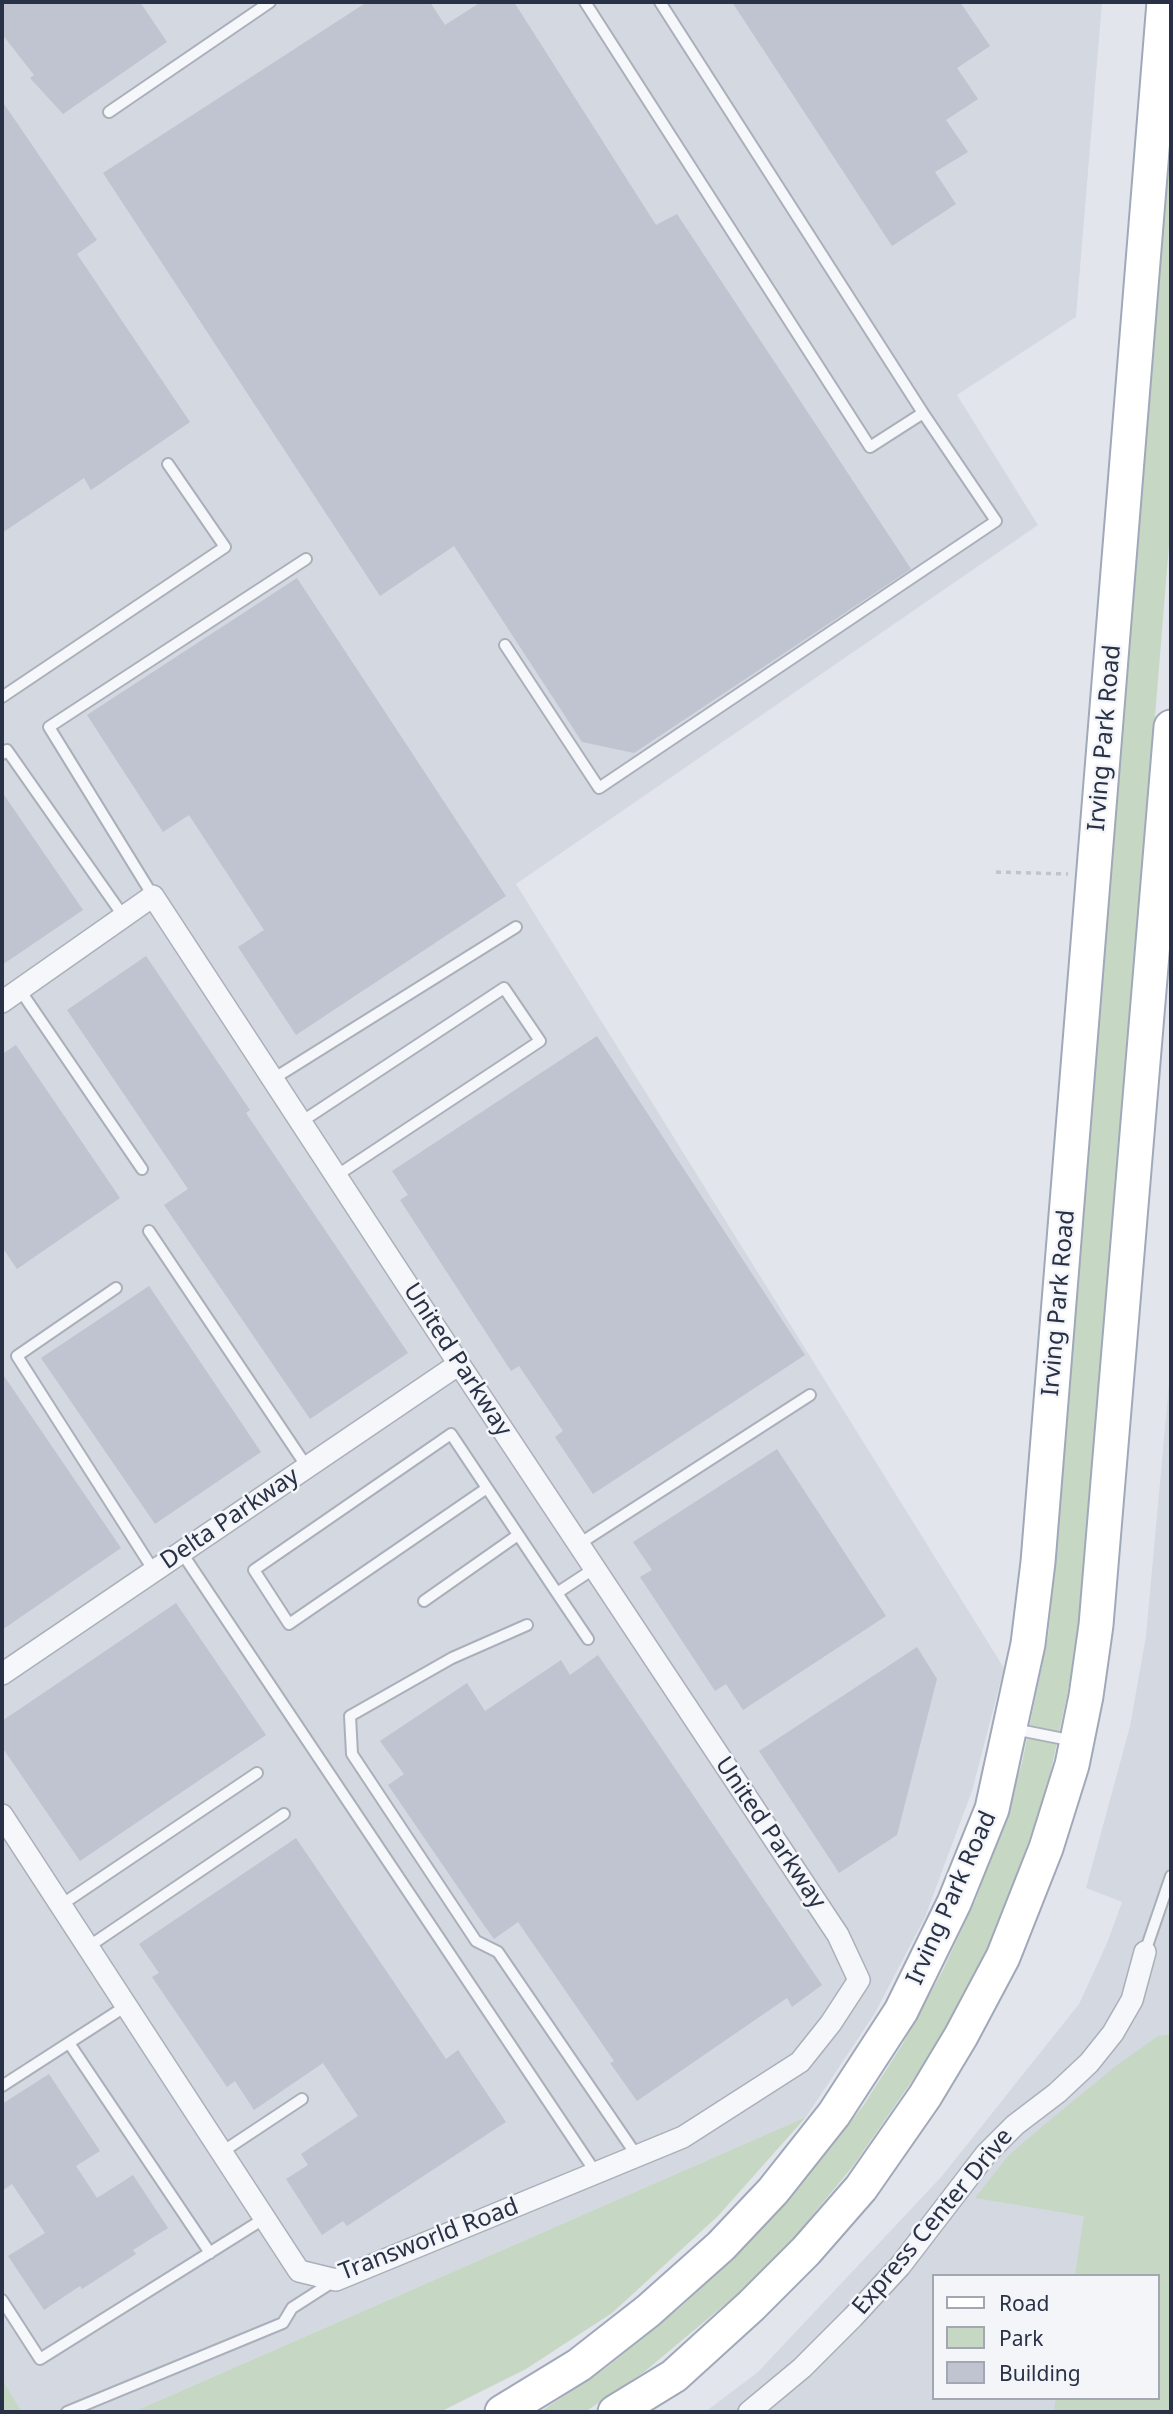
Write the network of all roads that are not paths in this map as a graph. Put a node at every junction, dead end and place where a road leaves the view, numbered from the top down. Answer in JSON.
{"nodes":[{"id":1,"x":270,"y":2,"type":"edge"},
{"id":2,"x":585,"y":2,"type":"edge"},
{"id":3,"x":660,"y":2,"type":"edge"},
{"id":4,"x":1164,"y":2,"type":"edge"},
{"id":5,"x":109,"y":112,"type":"dead end"},
{"id":6,"x":923,"y":413,"type":"junction"},
{"id":7,"x":168,"y":464,"type":"dead end"},
{"id":8,"x":306,"y":559,"type":"dead end"},
{"id":9,"x":505,"y":645,"type":"dead end"},
{"id":10,"x":2,"y":697,"type":"edge"},
{"id":11,"x":1171,"y":726,"type":"edge"},
{"id":12,"x":2,"y":754,"type":"edge"},
{"id":13,"x":153,"y":896,"type":"junction"},
{"id":14,"x":124,"y":917,"type":"junction"},
{"id":15,"x":516,"y":927,"type":"dead end"},
{"id":16,"x":20,"y":990,"type":"junction"},
{"id":17,"x":2,"y":1002,"type":"edge"},
{"id":18,"x":273,"y":1079,"type":"junction"},
{"id":19,"x":301,"y":1122,"type":"junction"},
{"id":20,"x":142,"y":1169,"type":"dead end"},
{"id":21,"x":336,"y":1176,"type":"junction"},
{"id":22,"x":149,"y":1231,"type":"dead end"},
{"id":23,"x":116,"y":1288,"type":"dead end"},
{"id":24,"x":459,"y":1364,"type":"junction"},
{"id":25,"x":810,"y":1395,"type":"dead end"},
{"id":26,"x":307,"y":1467,"type":"junction"},
{"id":27,"x":487,"y":1488,"type":"junction"},
{"id":28,"x":518,"y":1535,"type":"junction"},
{"id":29,"x":579,"y":1544,"type":"junction"},
{"id":30,"x":182,"y":1553,"type":"junction"},
{"id":31,"x":595,"y":1568,"type":"junction"},
{"id":32,"x":154,"y":1571,"type":"junction"},
{"id":33,"x":557,"y":1593,"type":"junction"},
{"id":34,"x":424,"y":1601,"type":"dead end"},
{"id":35,"x":527,"y":1625,"type":"dead end"},
{"id":36,"x":588,"y":1639,"type":"dead end"},
{"id":37,"x":2,"y":1674,"type":"edge"},
{"id":38,"x":1011,"y":1729,"type":"junction"},
{"id":39,"x":1076,"y":1742,"type":"junction"},
{"id":40,"x":257,"y":1773,"type":"dead end"},
{"id":41,"x":284,"y":1814,"type":"dead end"},
{"id":42,"x":2,"y":1815,"type":"edge"},
{"id":43,"x":1171,"y":1876,"type":"edge"},
{"id":44,"x":61,"y":1905,"type":"junction"},
{"id":45,"x":88,"y":1947,"type":"junction"},
{"id":46,"x":1145,"y":1952,"type":"joint"},
{"id":47,"x":859,"y":1980,"type":"joint"},
{"id":48,"x":126,"y":2006,"type":"junction"},
{"id":49,"x":69,"y":2043,"type":"junction"},
{"id":50,"x":2,"y":2086,"type":"edge"},
{"id":51,"x":302,"y":2099,"type":"dead end"},
{"id":52,"x":222,"y":2152,"type":"junction"},
{"id":53,"x":637,"y":2156,"type":"junction"},
{"id":54,"x":596,"y":2173,"type":"junction"},
{"id":55,"x":265,"y":2218,"type":"junction"},
{"id":56,"x":210,"y":2253,"type":"junction"},
{"id":57,"x":337,"y":2280,"type":"junction"},
{"id":58,"x":2,"y":2300,"type":"edge"},
{"id":59,"x":67,"y":2412,"type":"edge"},
{"id":60,"x":502,"y":2412,"type":"edge"},
{"id":61,"x":615,"y":2412,"type":"edge"},
{"id":62,"x":749,"y":2412,"type":"edge"}],
"edges":[{"from":1,"to":5,"type":"lane"},
{"from":2,"to":6,"type":"lane"},
{"from":3,"to":6,"type":"lane"},
{"from":4,"to":38,"type":"main road","name":"Irving Park Road"},
{"from":6,"to":9,"type":"lane"},
{"from":7,"to":10,"type":"lane"},
{"from":8,"to":13,"type":"lane"},
{"from":11,"to":39,"type":"main road"},
{"from":12,"to":14,"type":"lane"},
{"from":13,"to":14,"type":"street"},
{"from":13,"to":18,"type":"street","name":"United Parkway"},
{"from":14,"to":16,"type":"street"},
{"from":15,"to":18,"type":"lane"},
{"from":16,"to":17,"type":"street"},
{"from":16,"to":20,"type":"lane"},
{"from":18,"to":19,"type":"street","name":"United Parkway"},
{"from":19,"to":21,"type":"street","name":"United Parkway"},
{"from":19,"to":21,"type":"lane"},
{"from":21,"to":24,"type":"street","name":"United Parkway"},
{"from":22,"to":26,"type":"lane"},
{"from":23,"to":32,"type":"lane"},
{"from":24,"to":26,"type":"street","name":"Delta Parkway"},
{"from":24,"to":29,"type":"street","name":"United Parkway"},
{"from":25,"to":29,"type":"lane"},
{"from":26,"to":30,"type":"street","name":"Delta Parkway"},
{"from":27,"to":27,"type":"lane"},
{"from":27,"to":28,"type":"lane"},
{"from":28,"to":33,"type":"lane"},
{"from":28,"to":34,"type":"lane"},
{"from":29,"to":31,"type":"street","name":"United Parkway"},
{"from":30,"to":32,"type":"street","name":"Delta Parkway"},
{"from":30,"to":54,"type":"lane"},
{"from":31,"to":33,"type":"lane"},
{"from":31,"to":47,"type":"street","name":"United Parkway"},
{"from":32,"to":37,"type":"street","name":"Delta Parkway"},
{"from":33,"to":36,"type":"lane"},
{"from":35,"to":53,"type":"lane"},
{"from":38,"to":39,"type":"lane"},
{"from":38,"to":60,"type":"main road","name":"Irving Park Road"},
{"from":39,"to":61,"type":"main road"},
{"from":40,"to":44,"type":"lane"},
{"from":41,"to":45,"type":"lane"},
{"from":42,"to":44,"type":"street","name":"Transworld Road"},
{"from":43,"to":46,"type":"lane"},
{"from":44,"to":45,"type":"street","name":"Transworld Road"},
{"from":45,"to":48,"type":"street","name":"Transworld Road"},
{"from":46,"to":62,"type":"street","name":"Express Center Drive"},
{"from":47,"to":53,"type":"street","name":"Transworld Road"},
{"from":48,"to":49,"type":"lane"},
{"from":48,"to":52,"type":"street","name":"Transworld Road"},
{"from":49,"to":50,"type":"lane"},
{"from":49,"to":56,"type":"lane"},
{"from":51,"to":52,"type":"lane"},
{"from":52,"to":55,"type":"street","name":"Transworld Road"},
{"from":53,"to":54,"type":"street","name":"Transworld Road"},
{"from":54,"to":57,"type":"street","name":"Transworld Road"},
{"from":55,"to":56,"type":"lane"},
{"from":55,"to":57,"type":"street","name":"Transworld Road"},
{"from":56,"to":58,"type":"lane"},
{"from":57,"to":59,"type":"lane"}]}
